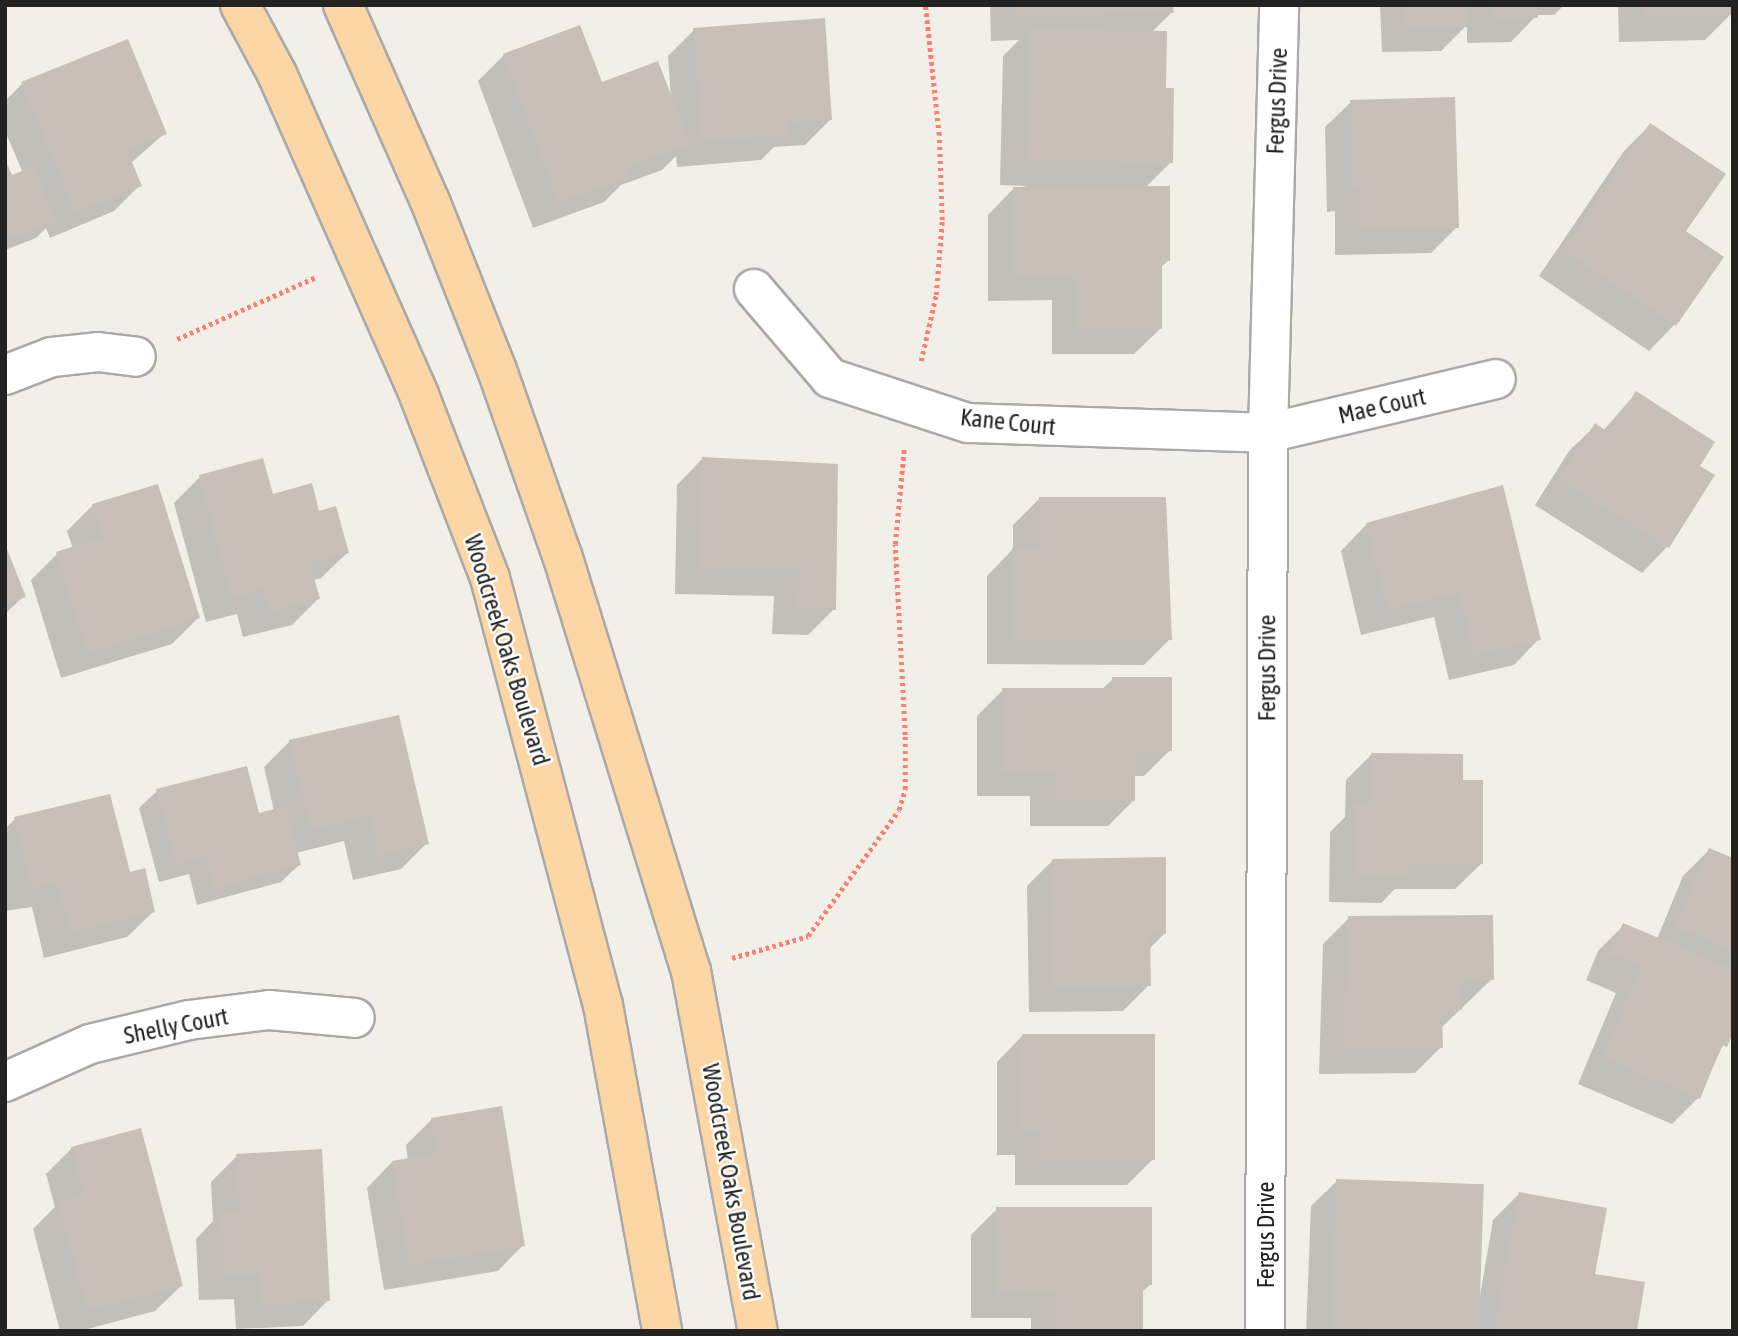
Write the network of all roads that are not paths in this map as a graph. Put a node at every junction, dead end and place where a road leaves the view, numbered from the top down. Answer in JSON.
{"nodes":[{"id":1,"x":240,"y":5,"type":"edge"},
{"id":2,"x":343,"y":5,"type":"edge"},
{"id":3,"x":1279,"y":5,"type":"edge"},
{"id":4,"x":754,"y":289,"type":"dead end"},
{"id":5,"x":136,"y":356,"type":"road end"},
{"id":6,"x":5,"y":375,"type":"edge"},
{"id":7,"x":1496,"y":379,"type":"dead end"},
{"id":8,"x":1268,"y":433,"type":"junction"},
{"id":9,"x":355,"y":1018,"type":"dead end"},
{"id":10,"x":5,"y":1082,"type":"edge"},
{"id":11,"x":662,"y":1331,"type":"edge"},
{"id":12,"x":758,"y":1331,"type":"edge"},
{"id":13,"x":1265,"y":1331,"type":"edge"}],
"edges":[{"from":1,"to":11,"type":"main road","name":"Woodcreek Oaks Boulevard"},
{"from":2,"to":12,"type":"main road","name":"Woodcreek Oaks Boulevard"},
{"from":3,"to":8,"type":"street","name":"Fergus Drive"},
{"from":4,"to":8,"type":"street","name":"Kane Court"},
{"from":5,"to":6,"type":"street"},
{"from":7,"to":8,"type":"street","name":"Mae Court"},
{"from":8,"to":13,"type":"street","name":"Fergus Drive"},
{"from":9,"to":10,"type":"street","name":"Shelly Court"}]}
